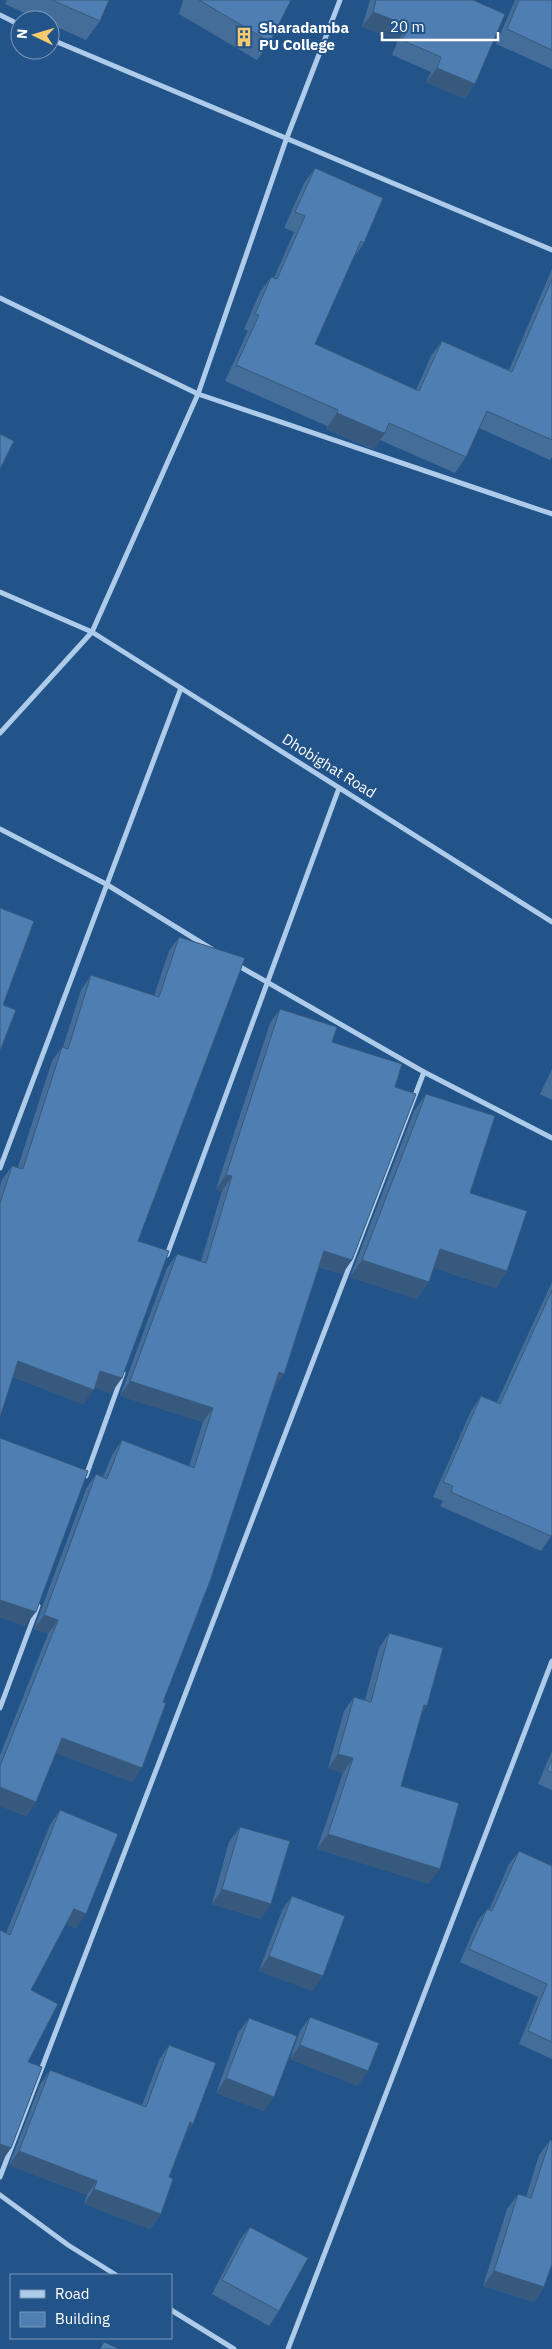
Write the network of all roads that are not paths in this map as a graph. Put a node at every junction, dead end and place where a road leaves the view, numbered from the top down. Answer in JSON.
{"nodes":[{"id":1,"x":340,"y":0,"type":"edge"},
{"id":2,"x":60,"y":43,"type":"edge"},
{"id":3,"x":286,"y":140,"type":"junction"},
{"id":4,"x":552,"y":250,"type":"edge"},
{"id":5,"x":0,"y":298,"type":"edge"},
{"id":6,"x":198,"y":394,"type":"junction"},
{"id":7,"x":552,"y":514,"type":"edge"},
{"id":8,"x":0,"y":592,"type":"edge"},
{"id":9,"x":92,"y":632,"type":"junction"},
{"id":10,"x":181,"y":688,"type":"junction"},
{"id":11,"x":0,"y":733,"type":"edge"},
{"id":12,"x":339,"y":788,"type":"junction"},
{"id":13,"x":0,"y":829,"type":"edge"},
{"id":14,"x":106,"y":884,"type":"junction"},
{"id":15,"x":552,"y":922,"type":"edge"},
{"id":16,"x":216,"y":952,"type":"edge"},
{"id":17,"x":233,"y":962,"type":"edge"},
{"id":18,"x":267,"y":983,"type":"junction"},
{"id":19,"x":424,"y":1072,"type":"junction"},
{"id":20,"x":552,"y":1138,"type":"edge"},
{"id":21,"x":0,"y":1168,"type":"edge"},
{"id":22,"x":164,"y":1262,"type":"edge"},
{"id":23,"x":127,"y":1364,"type":"edge"},
{"id":24,"x":82,"y":1485,"type":"edge"},
{"id":25,"x":41,"y":1597,"type":"edge"},
{"id":26,"x":552,"y":1662,"type":"edge"},
{"id":27,"x":0,"y":1708,"type":"edge"},
{"id":28,"x":0,"y":2177,"type":"edge"},
{"id":29,"x":0,"y":2195,"type":"edge"},
{"id":30,"x":114,"y":2274,"type":"edge"},
{"id":31,"x":172,"y":2311,"type":"edge"},
{"id":32,"x":234,"y":2349,"type":"edge"},
{"id":33,"x":288,"y":2349,"type":"edge"}],
"edges":[{"from":1,"to":3,"type":"street"},
{"from":2,"to":3,"type":"street"},
{"from":3,"to":4,"type":"street"},
{"from":3,"to":6,"type":"street"},
{"from":5,"to":6,"type":"street"},
{"from":6,"to":7,"type":"street"},
{"from":6,"to":9,"type":"street"},
{"from":8,"to":9,"type":"street","name":"Dhobighat Road"},
{"from":9,"to":10,"type":"street","name":"Dhobighat Road"},
{"from":9,"to":11,"type":"street"},
{"from":10,"to":12,"type":"street","name":"Dhobighat Road"},
{"from":10,"to":14,"type":"street"},
{"from":12,"to":15,"type":"street","name":"Dhobighat Road"},
{"from":12,"to":18,"type":"street"},
{"from":13,"to":14,"type":"street"},
{"from":14,"to":16,"type":"street"},
{"from":14,"to":21,"type":"street"},
{"from":17,"to":18,"type":"street"},
{"from":18,"to":19,"type":"street"},
{"from":18,"to":22,"type":"street"},
{"from":19,"to":20,"type":"street"},
{"from":19,"to":28,"type":"street"},
{"from":23,"to":24,"type":"street"},
{"from":25,"to":27,"type":"street"},
{"from":26,"to":33,"type":"street"},
{"from":29,"to":30,"type":"street"},
{"from":31,"to":32,"type":"street"}]}
